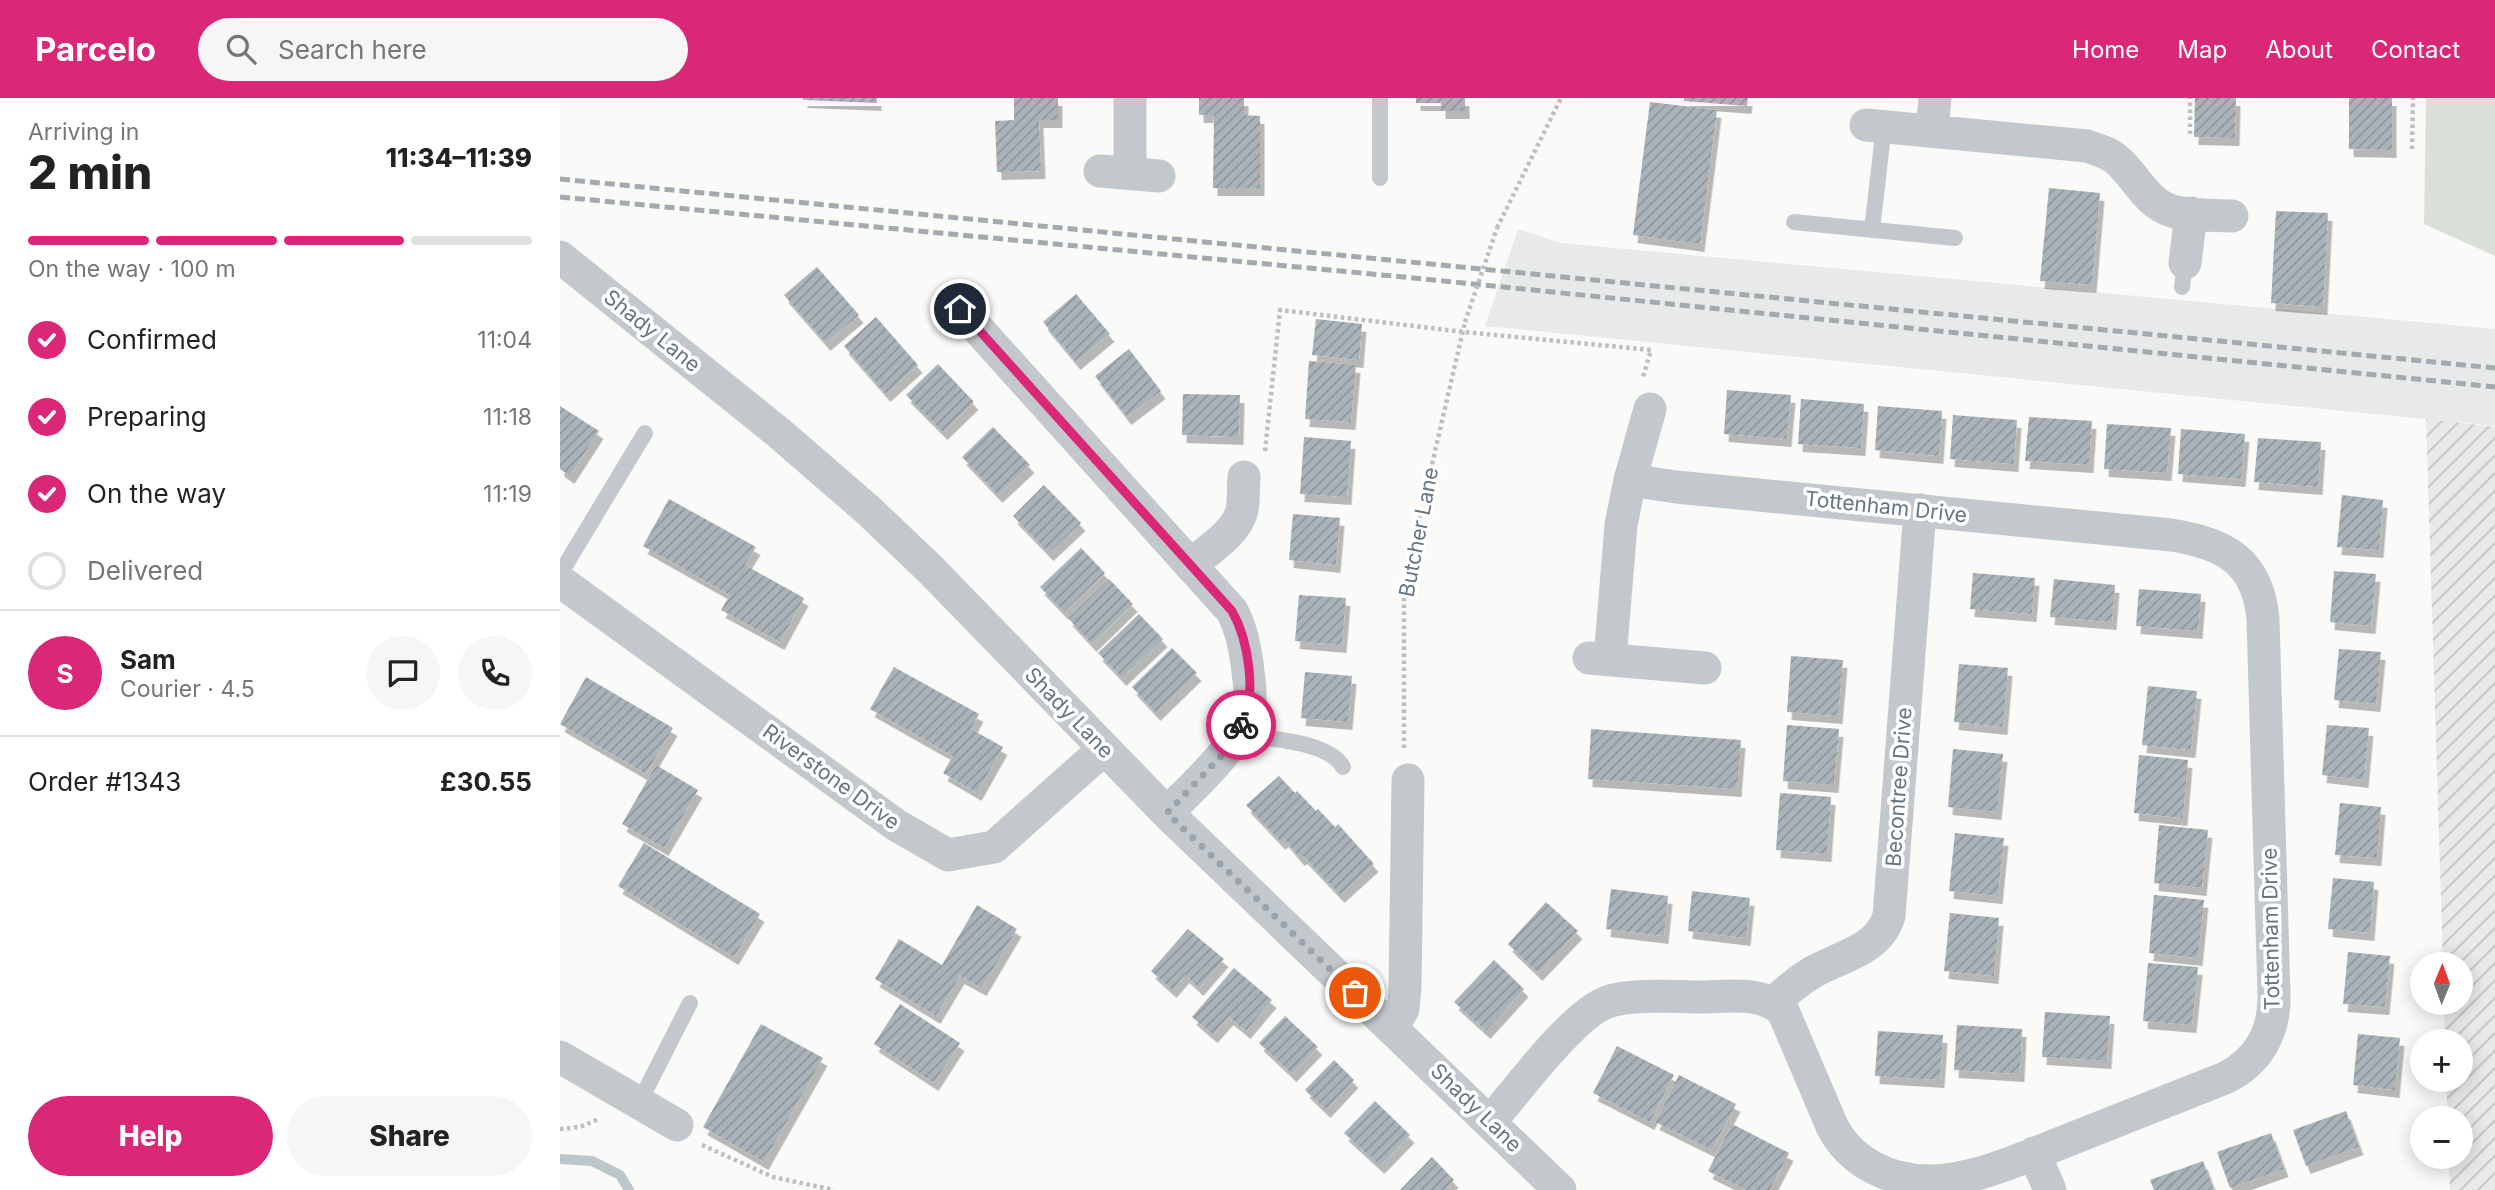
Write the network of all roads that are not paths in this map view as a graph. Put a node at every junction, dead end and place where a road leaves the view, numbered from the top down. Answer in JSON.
{"nodes":[{"id":1,"x":1130,"y":98,"type":"edge"},
{"id":2,"x":1380,"y":98,"type":"edge"},
{"id":3,"x":1935,"y":98,"type":"edge"},
{"id":4,"x":1875,"y":126,"type":"joint"},
{"id":5,"x":1932,"y":131,"type":"junction"},
{"id":6,"x":1130,"y":173,"type":"dead end"},
{"id":7,"x":1380,"y":178,"type":"dead end"},
{"id":8,"x":2191,"y":213,"type":"junction"},
{"id":9,"x":2231,"y":216,"type":"dead end"},
{"id":10,"x":1794,"y":222,"type":"dead end"},
{"id":11,"x":1872,"y":230,"type":"junction"},
{"id":12,"x":1955,"y":237,"type":"dead end"},
{"id":13,"x":560,"y":257,"type":"edge"},
{"id":14,"x":2184,"y":275,"type":"dead end"},
{"id":15,"x":960,"y":309,"type":"dead end"},
{"id":16,"x":1650,"y":409,"type":"road end"},
{"id":17,"x":645,"y":433,"type":"dead end"},
{"id":18,"x":1244,"y":477,"type":"road end"},
{"id":19,"x":1630,"y":480,"type":"junction"},
{"id":20,"x":1920,"y":510,"type":"junction"},
{"id":21,"x":1190,"y":565,"type":"junction"},
{"id":22,"x":560,"y":574,"type":"edge"},
{"id":23,"x":560,"y":581,"type":"edge"},
{"id":24,"x":1705,"y":668,"type":"dead end"},
{"id":25,"x":1236,"y":734,"type":"junction"},
{"id":26,"x":1104,"y":749,"type":"junction"},
{"id":27,"x":1343,"y":767,"type":"dead end"},
{"id":28,"x":1408,"y":780,"type":"road end"},
{"id":29,"x":1167,"y":813,"type":"junction"},
{"id":30,"x":690,"y":1003,"type":"dead end"},
{"id":31,"x":1774,"y":1003,"type":"junction"},
{"id":32,"x":1392,"y":1028,"type":"junction"},
{"id":33,"x":560,"y":1058,"type":"edge"},
{"id":34,"x":639,"y":1103,"type":"junction"},
{"id":35,"x":1490,"y":1122,"type":"junction"},
{"id":36,"x":677,"y":1125,"type":"road end"},
{"id":37,"x":2034,"y":1153,"type":"junction"},
{"id":38,"x":1560,"y":1190,"type":"edge"},
{"id":39,"x":2050,"y":1190,"type":"edge"}],
"edges":[{"from":1,"to":6,"type":"street"},
{"from":2,"to":7,"type":"lane"},
{"from":3,"to":5,"type":"street"},
{"from":4,"to":5,"type":"street"},
{"from":4,"to":11,"type":"lane"},
{"from":5,"to":8,"type":"street"},
{"from":8,"to":9,"type":"street"},
{"from":8,"to":14,"type":"street"},
{"from":10,"to":11,"type":"lane"},
{"from":11,"to":12,"type":"lane"},
{"from":13,"to":26,"type":"street","name":"Shady Lane"},
{"from":15,"to":21,"type":"street"},
{"from":16,"to":19,"type":"street"},
{"from":17,"to":22,"type":"lane"},
{"from":18,"to":21,"type":"street"},
{"from":19,"to":20,"type":"street","name":"Tottenham Drive"},
{"from":19,"to":24,"type":"street"},
{"from":20,"to":31,"type":"street","name":"Becontree Drive"},
{"from":20,"to":37,"type":"street","name":"Tottenham Drive"},
{"from":21,"to":25,"type":"street"},
{"from":23,"to":26,"type":"street","name":"Riverstone Drive"},
{"from":25,"to":27,"type":"lane"},
{"from":25,"to":29,"type":"street"},
{"from":26,"to":29,"type":"street","name":"Shady Lane"},
{"from":28,"to":32,"type":"street"},
{"from":29,"to":32,"type":"street","name":"Shady Lane"},
{"from":30,"to":34,"type":"lane"},
{"from":31,"to":35,"type":"street"},
{"from":31,"to":37,"type":"street","name":"Tottenham Drive"},
{"from":32,"to":35,"type":"street","name":"Shady Lane"},
{"from":33,"to":34,"type":"street"},
{"from":34,"to":36,"type":"street"},
{"from":35,"to":38,"type":"street","name":"Shady Lane"},
{"from":37,"to":39,"type":"street"}]}
